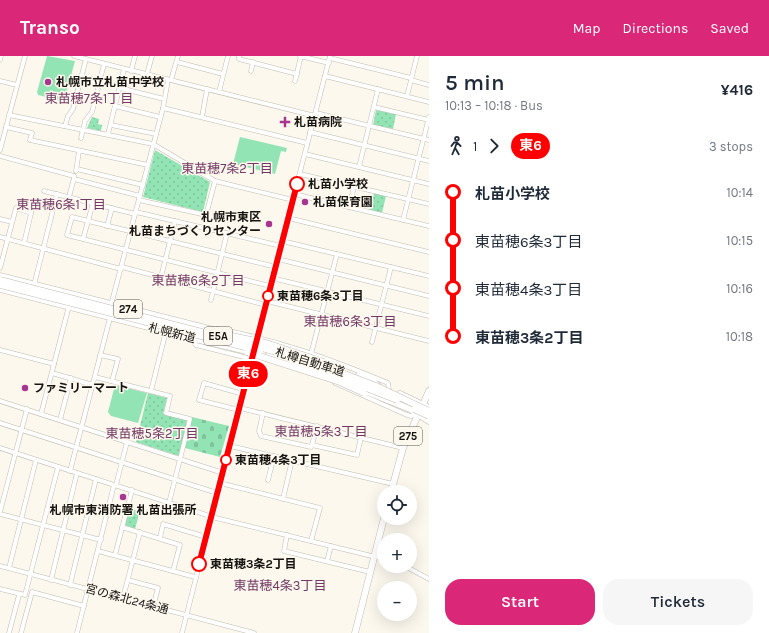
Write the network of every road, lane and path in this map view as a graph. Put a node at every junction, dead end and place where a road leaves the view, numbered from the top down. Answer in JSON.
{"nodes":[{"id":1,"x":25,"y":56,"type":"edge"},
{"id":2,"x":74,"y":56,"type":"edge"},
{"id":3,"x":95,"y":56,"type":"edge"},
{"id":4,"x":135,"y":56,"type":"edge"},
{"id":5,"x":152,"y":56,"type":"edge"},
{"id":6,"x":178,"y":56,"type":"edge"},
{"id":7,"x":228,"y":56,"type":"edge"},
{"id":8,"x":239,"y":56,"type":"edge"},
{"id":9,"x":301,"y":56,"type":"edge"},
{"id":10,"x":416,"y":56,"type":"edge"},
{"id":11,"x":86,"y":59,"type":"junction"},
{"id":12,"x":329,"y":59,"type":"edge"},
{"id":13,"x":94,"y":61,"type":"junction"},
{"id":14,"x":177,"y":62,"type":"junction"},
{"id":15,"x":253,"y":62,"type":"junction"},
{"id":16,"x":104,"y":64,"type":"junction"},
{"id":17,"x":124,"y":69,"type":"junction"},
{"id":18,"x":251,"y":70,"type":"dead end"},
{"id":19,"x":131,"y":71,"type":"junction"},
{"id":20,"x":147,"y":74,"type":"junction"},
{"id":21,"x":223,"y":74,"type":"junction"},
{"id":22,"x":297,"y":74,"type":"junction"},
{"id":23,"x":325,"y":76,"type":"junction"},
{"id":24,"x":0,"y":80,"type":"edge"},
{"id":25,"x":170,"y":80,"type":"junction"},
{"id":26,"x":411,"y":80,"type":"junction"},
{"id":27,"x":295,"y":81,"type":"dead end"},
{"id":28,"x":17,"y":85,"type":"junction"},
{"id":29,"x":429,"y":85,"type":"edge"},
{"id":30,"x":120,"y":88,"type":"junction"},
{"id":31,"x":378,"y":89,"type":"junction"},
{"id":32,"x":207,"y":90,"type":"junction"},
{"id":33,"x":219,"y":92,"type":"junction"},
{"id":34,"x":407,"y":96,"type":"junction"},
{"id":35,"x":164,"y":99,"type":"junction"},
{"id":36,"x":429,"y":102,"type":"edge"},
{"id":37,"x":115,"y":106,"type":"junction"},
{"id":38,"x":374,"y":107,"type":"junction"},
{"id":39,"x":163,"y":108,"type":"junction"},
{"id":40,"x":315,"y":114,"type":"junction"},
{"id":41,"x":9,"y":115,"type":"junction"},
{"id":42,"x":160,"y":117,"type":"junction"},
{"id":43,"x":202,"y":117,"type":"junction"},
{"id":44,"x":429,"y":119,"type":"edge"},
{"id":45,"x":111,"y":124,"type":"junction"},
{"id":46,"x":65,"y":126,"type":"junction"},
{"id":47,"x":370,"y":126,"type":"junction"},
{"id":48,"x":6,"y":127,"type":"junction"},
{"id":49,"x":83,"y":130,"type":"junction"},
{"id":50,"x":310,"y":132,"type":"junction"},
{"id":51,"x":108,"y":134,"type":"junction"},
{"id":52,"x":156,"y":134,"type":"junction"},
{"id":53,"x":81,"y":138,"type":"dead end"},
{"id":54,"x":424,"y":139,"type":"junction"},
{"id":55,"x":429,"y":140,"type":"edge"},
{"id":56,"x":153,"y":144,"type":"junction"},
{"id":57,"x":307,"y":144,"type":"junction"},
{"id":58,"x":365,"y":145,"type":"junction"},
{"id":59,"x":0,"y":150,"type":"edge"},
{"id":60,"x":79,"y":152,"type":"junction"},
{"id":61,"x":305,"y":154,"type":"junction"},
{"id":62,"x":0,"y":156,"type":"edge"},
{"id":63,"x":419,"y":158,"type":"junction"},
{"id":64,"x":429,"y":161,"type":"edge"},
{"id":65,"x":148,"y":165,"type":"junction"},
{"id":66,"x":359,"y":167,"type":"junction"},
{"id":67,"x":76,"y":169,"type":"junction"},
{"id":68,"x":300,"y":174,"type":"junction"},
{"id":69,"x":74,"y":177,"type":"junction"},
{"id":70,"x":413,"y":180,"type":"junction"},
{"id":71,"x":215,"y":181,"type":"junction"},
{"id":72,"x":429,"y":184,"type":"edge"},
{"id":73,"x":142,"y":186,"type":"junction"},
{"id":74,"x":354,"y":187,"type":"junction"},
{"id":75,"x":44,"y":191,"type":"dead end"},
{"id":76,"x":57,"y":194,"type":"junction"},
{"id":77,"x":294,"y":194,"type":"junction"},
{"id":78,"x":69,"y":197,"type":"junction"},
{"id":79,"x":139,"y":198,"type":"junction"},
{"id":80,"x":292,"y":200,"type":"junction"},
{"id":81,"x":409,"y":200,"type":"junction"},
{"id":82,"x":93,"y":203,"type":"junction"},
{"id":83,"x":429,"y":204,"type":"edge"},
{"id":84,"x":33,"y":205,"type":"dead end"},
{"id":85,"x":349,"y":207,"type":"junction"},
{"id":86,"x":112,"y":208,"type":"junction"},
{"id":87,"x":31,"y":213,"type":"junction"},
{"id":88,"x":136,"y":213,"type":"junction"},
{"id":89,"x":288,"y":218,"type":"junction"},
{"id":90,"x":0,"y":219,"type":"edge"},
{"id":91,"x":403,"y":220,"type":"junction"},
{"id":92,"x":88,"y":221,"type":"junction"},
{"id":93,"x":175,"y":221,"type":"junction"},
{"id":94,"x":12,"y":222,"type":"junction"},
{"id":95,"x":108,"y":226,"type":"junction"},
{"id":96,"x":429,"y":226,"type":"edge"},
{"id":97,"x":131,"y":232,"type":"junction"},
{"id":98,"x":227,"y":233,"type":"junction"},
{"id":99,"x":0,"y":237,"type":"edge"},
{"id":100,"x":8,"y":239,"type":"junction"},
{"id":101,"x":83,"y":239,"type":"junction"},
{"id":102,"x":170,"y":241,"type":"junction"},
{"id":103,"x":282,"y":241,"type":"junction"},
{"id":104,"x":24,"y":243,"type":"junction"},
{"id":105,"x":281,"y":246,"type":"junction"},
{"id":106,"x":43,"y":248,"type":"junction"},
{"id":107,"x":126,"y":250,"type":"junction"},
{"id":108,"x":429,"y":252,"type":"edge"},
{"id":109,"x":222,"y":254,"type":"junction"},
{"id":110,"x":337,"y":254,"type":"junction"},
{"id":111,"x":278,"y":259,"type":"junction"},
{"id":112,"x":165,"y":260,"type":"junction"},
{"id":113,"x":276,"y":266,"type":"junction"},
{"id":114,"x":391,"y":267,"type":"junction"},
{"id":115,"x":0,"y":268,"type":"edge"},
{"id":116,"x":121,"y":268,"type":"junction"},
{"id":117,"x":217,"y":273,"type":"junction"},
{"id":118,"x":332,"y":273,"type":"junction"},
{"id":119,"x":0,"y":276,"type":"edge"},
{"id":120,"x":429,"y":276,"type":"edge"},
{"id":121,"x":161,"y":277,"type":"junction"},
{"id":122,"x":272,"y":278,"type":"junction"},
{"id":123,"x":0,"y":280,"type":"edge"},
{"id":124,"x":0,"y":285,"type":"edge"},
{"id":125,"x":34,"y":285,"type":"junction"},
{"id":126,"x":159,"y":285,"type":"dead end"},
{"id":127,"x":270,"y":286,"type":"junction"},
{"id":128,"x":386,"y":286,"type":"junction"},
{"id":129,"x":0,"y":289,"type":"edge"},
{"id":130,"x":213,"y":291,"type":"junction"},
{"id":131,"x":328,"y":292,"type":"junction"},
{"id":132,"x":429,"y":296,"type":"edge"},
{"id":133,"x":211,"y":300,"type":"dead end"},
{"id":134,"x":266,"y":303,"type":"junction"},
{"id":135,"x":111,"y":305,"type":"junction"},
{"id":136,"x":381,"y":305,"type":"junction"},
{"id":137,"x":69,"y":306,"type":"junction"},
{"id":138,"x":322,"y":315,"type":"junction"},
{"id":139,"x":429,"y":316,"type":"edge"},
{"id":140,"x":110,"y":318,"type":"junction"},
{"id":141,"x":376,"y":328,"type":"junction"},
{"id":142,"x":166,"y":331,"type":"junction"},
{"id":143,"x":199,"y":331,"type":"junction"},
{"id":144,"x":256,"y":337,"type":"junction"},
{"id":145,"x":429,"y":341,"type":"edge"},
{"id":146,"x":372,"y":342,"type":"dead end"},
{"id":147,"x":255,"y":344,"type":"junction"},
{"id":148,"x":0,"y":350,"type":"edge"},
{"id":149,"x":311,"y":354,"type":"junction"},
{"id":150,"x":100,"y":355,"type":"junction"},
{"id":151,"x":253,"y":355,"type":"junction"},
{"id":152,"x":288,"y":361,"type":"junction"},
{"id":153,"x":54,"y":364,"type":"junction"},
{"id":154,"x":52,"y":373,"type":"junction"},
{"id":155,"x":95,"y":377,"type":"junction"},
{"id":156,"x":71,"y":378,"type":"junction"},
{"id":157,"x":112,"y":381,"type":"junction"},
{"id":158,"x":93,"y":385,"type":"junction"},
{"id":159,"x":379,"y":387,"type":"junction"},
{"id":160,"x":389,"y":390,"type":"junction"},
{"id":161,"x":429,"y":390,"type":"edge"},
{"id":162,"x":151,"y":391,"type":"junction"},
{"id":163,"x":243,"y":394,"type":"junction"},
{"id":164,"x":0,"y":401,"type":"edge"},
{"id":165,"x":398,"y":404,"type":"junction"},
{"id":166,"x":422,"y":404,"type":"junction"},
{"id":167,"x":429,"y":408,"type":"edge"},
{"id":168,"x":27,"y":409,"type":"junction"},
{"id":169,"x":239,"y":409,"type":"junction"},
{"id":170,"x":429,"y":411,"type":"edge"},
{"id":171,"x":263,"y":413,"type":"junction"},
{"id":172,"x":41,"y":414,"type":"junction"},
{"id":173,"x":418,"y":414,"type":"junction"},
{"id":174,"x":429,"y":416,"type":"edge"},
{"id":175,"x":60,"y":420,"type":"junction"},
{"id":176,"x":429,"y":421,"type":"edge"},
{"id":177,"x":0,"y":423,"type":"edge"},
{"id":178,"x":317,"y":426,"type":"junction"},
{"id":179,"x":81,"y":427,"type":"junction"},
{"id":180,"x":21,"y":429,"type":"junction"},
{"id":181,"x":361,"y":437,"type":"junction"},
{"id":182,"x":127,"y":442,"type":"junction"},
{"id":183,"x":312,"y":445,"type":"junction"},
{"id":184,"x":230,"y":446,"type":"junction"},
{"id":185,"x":76,"y":447,"type":"junction"},
{"id":186,"x":0,"y":448,"type":"edge"},
{"id":187,"x":403,"y":448,"type":"junction"},
{"id":188,"x":16,"y":453,"type":"junction"},
{"id":189,"x":274,"y":456,"type":"junction"},
{"id":190,"x":180,"y":459,"type":"junction"},
{"id":191,"x":36,"y":460,"type":"junction"},
{"id":192,"x":292,"y":460,"type":"junction"},
{"id":193,"x":123,"y":462,"type":"junction"},
{"id":194,"x":58,"y":467,"type":"junction"},
{"id":195,"x":70,"y":471,"type":"junction"},
{"id":196,"x":77,"y":473,"type":"junction"},
{"id":197,"x":223,"y":473,"type":"junction"},
{"id":198,"x":96,"y":479,"type":"junction"},
{"id":199,"x":175,"y":479,"type":"junction"},
{"id":200,"x":268,"y":480,"type":"dead end"},
{"id":201,"x":220,"y":483,"type":"junction"},
{"id":202,"x":393,"y":484,"type":"joint"},
{"id":203,"x":115,"y":485,"type":"junction"},
{"id":204,"x":132,"y":490,"type":"junction"},
{"id":205,"x":218,"y":493,"type":"junction"},
{"id":206,"x":283,"y":499,"type":"junction"},
{"id":207,"x":169,"y":503,"type":"junction"},
{"id":208,"x":0,"y":513,"type":"edge"},
{"id":209,"x":211,"y":516,"type":"junction"},
{"id":210,"x":21,"y":520,"type":"junction"},
{"id":211,"x":43,"y":525,"type":"junction"},
{"id":212,"x":382,"y":525,"type":"edge"},
{"id":213,"x":122,"y":528,"type":"junction"},
{"id":214,"x":64,"y":531,"type":"junction"},
{"id":215,"x":140,"y":532,"type":"junction"},
{"id":216,"x":288,"y":535,"type":"junction"},
{"id":217,"x":83,"y":536,"type":"junction"},
{"id":218,"x":206,"y":537,"type":"junction"},
{"id":219,"x":160,"y":538,"type":"junction"},
{"id":220,"x":101,"y":540,"type":"junction"},
{"id":221,"x":311,"y":541,"type":"junction"},
{"id":222,"x":330,"y":546,"type":"junction"},
{"id":223,"x":98,"y":551,"type":"junction"},
{"id":224,"x":114,"y":555,"type":"junction"},
{"id":225,"x":375,"y":557,"type":"junction"},
{"id":226,"x":133,"y":560,"type":"junction"},
{"id":227,"x":327,"y":562,"type":"junction"},
{"id":228,"x":0,"y":566,"type":"edge"},
{"id":229,"x":9,"y":568,"type":"junction"},
{"id":230,"x":173,"y":571,"type":"junction"},
{"id":231,"x":370,"y":572,"type":"junction"},
{"id":232,"x":417,"y":572,"type":"edge"},
{"id":233,"x":32,"y":574,"type":"junction"},
{"id":234,"x":196,"y":577,"type":"junction"},
{"id":235,"x":429,"y":579,"type":"edge"},
{"id":236,"x":51,"y":580,"type":"junction"},
{"id":237,"x":128,"y":580,"type":"junction"},
{"id":238,"x":70,"y":585,"type":"junction"},
{"id":239,"x":0,"y":589,"type":"edge"},
{"id":240,"x":88,"y":589,"type":"junction"},
{"id":241,"x":18,"y":595,"type":"junction"},
{"id":242,"x":123,"y":598,"type":"junction"},
{"id":243,"x":84,"y":606,"type":"junction"},
{"id":244,"x":153,"y":606,"type":"junction"},
{"id":245,"x":186,"y":615,"type":"junction"},
{"id":246,"x":9,"y":633,"type":"edge"},
{"id":247,"x":21,"y":633,"type":"edge"},
{"id":248,"x":78,"y":633,"type":"edge"},
{"id":249,"x":182,"y":633,"type":"edge"},
{"id":250,"x":254,"y":633,"type":"edge"},
{"id":251,"x":355,"y":633,"type":"edge"}],
"edges":[{"from":1,"to":28,"type":"street"},
{"from":2,"to":11,"type":"street"},
{"from":3,"to":13,"type":"street"},
{"from":4,"to":19,"type":"street"},
{"from":5,"to":20,"type":"street"},
{"from":6,"to":14,"type":"street"},
{"from":7,"to":21,"type":"street"},
{"from":8,"to":15,"type":"street"},
{"from":9,"to":12,"type":"street"},
{"from":9,"to":22,"type":"street"},
{"from":10,"to":26,"type":"street"},
{"from":11,"to":13,"type":"street"},
{"from":11,"to":46,"type":"street"},
{"from":12,"to":23,"type":"street"},
{"from":12,"to":26,"type":"street"},
{"from":13,"to":16,"type":"street"},
{"from":14,"to":21,"type":"street"},
{"from":14,"to":25,"type":"street"},
{"from":15,"to":18,"type":"street"},
{"from":15,"to":22,"type":"street"},
{"from":16,"to":17,"type":"street"},
{"from":16,"to":49,"type":"street"},
{"from":17,"to":19,"type":"street"},
{"from":17,"to":30,"type":"street"},
{"from":19,"to":20,"type":"street"},
{"from":20,"to":25,"type":"street"},
{"from":21,"to":33,"type":"street"},
{"from":22,"to":27,"type":"street"},
{"from":23,"to":31,"type":"street"},
{"from":23,"to":40,"type":"street"},
{"from":24,"to":28,"type":"street"},
{"from":25,"to":32,"type":"street"},
{"from":25,"to":35,"type":"street"},
{"from":26,"to":29,"type":"street"},
{"from":26,"to":34,"type":"street"},
{"from":28,"to":41,"type":"street"},
{"from":30,"to":35,"type":"street"},
{"from":30,"to":37,"type":"street"},
{"from":31,"to":34,"type":"street"},
{"from":31,"to":38,"type":"street"},
{"from":32,"to":33,"type":"street"},
{"from":32,"to":43,"type":"street"},
{"from":33,"to":40,"type":"street"},
{"from":34,"to":36,"type":"street"},
{"from":35,"to":39,"type":"street"},
{"from":37,"to":42,"type":"street"},
{"from":37,"to":45,"type":"street"},
{"from":38,"to":44,"type":"street"},
{"from":38,"to":47,"type":"street"},
{"from":39,"to":42,"type":"street"},
{"from":39,"to":43,"type":"street"},
{"from":40,"to":47,"type":"street"},
{"from":40,"to":50,"type":"street"},
{"from":41,"to":46,"type":"street"},
{"from":41,"to":48,"type":"street"},
{"from":42,"to":52,"type":"street"},
{"from":43,"to":57,"type":"street"},
{"from":44,"to":54,"type":"street"},
{"from":45,"to":51,"type":"street"},
{"from":45,"to":52,"type":"street"},
{"from":46,"to":49,"type":"street"},
{"from":47,"to":54,"type":"street"},
{"from":47,"to":58,"type":"street"},
{"from":48,"to":59,"type":"street"},
{"from":48,"to":60,"type":"street"},
{"from":49,"to":51,"type":"street"},
{"from":49,"to":53,"type":"street"},
{"from":50,"to":57,"type":"street"},
{"from":50,"to":58,"type":"street"},
{"from":51,"to":56,"type":"street"},
{"from":52,"to":56,"type":"street"},
{"from":54,"to":55,"type":"street"},
{"from":54,"to":63,"type":"street"},
{"from":56,"to":65,"type":"street"},
{"from":56,"to":71,"type":"street"},
{"from":57,"to":61,"type":"street"},
{"from":58,"to":63,"type":"street"},
{"from":58,"to":66,"type":"street"},
{"from":60,"to":65,"type":"street"},
{"from":60,"to":67,"type":"street"},
{"from":61,"to":66,"type":"street"},
{"from":61,"to":68,"type":"street"},
{"from":62,"to":69,"type":"street"},
{"from":63,"to":64,"type":"street"},
{"from":63,"to":70,"type":"street"},
{"from":65,"to":73,"type":"street"},
{"from":66,"to":70,"type":"street"},
{"from":67,"to":69,"type":"street"},
{"from":67,"to":73,"type":"street"},
{"from":68,"to":74,"type":"street"},
{"from":68,"to":77,"type":"street"},
{"from":69,"to":78,"type":"street"},
{"from":69,"to":79,"type":"street"},
{"from":70,"to":72,"type":"street"},
{"from":70,"to":81,"type":"street"},
{"from":71,"to":79,"type":"street"},
{"from":71,"to":80,"type":"street"},
{"from":73,"to":79,"type":"street"},
{"from":74,"to":81,"type":"street"},
{"from":74,"to":85,"type":"street"},
{"from":75,"to":76,"type":"street"},
{"from":76,"to":78,"type":"street"},
{"from":76,"to":106,"type":"street"},
{"from":77,"to":80,"type":"street"},
{"from":77,"to":85,"type":"street"},
{"from":78,"to":82,"type":"street"},
{"from":79,"to":88,"type":"street"},
{"from":80,"to":89,"type":"street"},
{"from":81,"to":83,"type":"street"},
{"from":81,"to":91,"type":"street"},
{"from":82,"to":86,"type":"street"},
{"from":82,"to":92,"type":"street"},
{"from":84,"to":87,"type":"street"},
{"from":85,"to":91,"type":"street"},
{"from":86,"to":88,"type":"street"},
{"from":86,"to":95,"type":"street"},
{"from":87,"to":94,"type":"street"},
{"from":87,"to":104,"type":"street"},
{"from":88,"to":93,"type":"street"},
{"from":88,"to":97,"type":"street"},
{"from":89,"to":103,"type":"street"},
{"from":89,"to":108,"type":"street"},
{"from":90,"to":94,"type":"street"},
{"from":91,"to":96,"type":"street"},
{"from":92,"to":95,"type":"street"},
{"from":92,"to":101,"type":"street"},
{"from":92,"to":101,"type":"street"},
{"from":93,"to":98,"type":"street"},
{"from":93,"to":102,"type":"street"},
{"from":94,"to":100,"type":"street"},
{"from":95,"to":97,"type":"street"},
{"from":97,"to":102,"type":"street"},
{"from":97,"to":107,"type":"street"},
{"from":98,"to":105,"type":"street"},
{"from":98,"to":109,"type":"street"},
{"from":99,"to":100,"type":"street"},
{"from":100,"to":104,"type":"street"},
{"from":100,"to":115,"type":"street"},
{"from":101,"to":107,"type":"street"},
{"from":102,"to":109,"type":"street"},
{"from":102,"to":112,"type":"street"},
{"from":103,"to":105,"type":"street"},
{"from":103,"to":110,"type":"street"},
{"from":104,"to":106,"type":"street"},
{"from":105,"to":111,"type":"street"},
{"from":106,"to":116,"type":"street"},
{"from":106,"to":125,"type":"street"},
{"from":107,"to":112,"type":"street"},
{"from":107,"to":116,"type":"street"},
{"from":109,"to":113,"type":"street"},
{"from":109,"to":117,"type":"street"},
{"from":110,"to":114,"type":"street"},
{"from":110,"to":118,"type":"street"},
{"from":111,"to":113,"type":"street"},
{"from":111,"to":118,"type":"street"},
{"from":112,"to":117,"type":"street"},
{"from":112,"to":121,"type":"street"},
{"from":113,"to":122,"type":"street"},
{"from":114,"to":120,"type":"street"},
{"from":114,"to":128,"type":"street"},
{"from":116,"to":121,"type":"street"},
{"from":116,"to":135,"type":"street"},
{"from":117,"to":127,"type":"street"},
{"from":117,"to":130,"type":"street"},
{"from":118,"to":128,"type":"street"},
{"from":118,"to":131,"type":"street"},
{"from":119,"to":125,"type":"highway","name":"札幌新道","number":"274"},
{"from":121,"to":126,"type":"street"},
{"from":121,"to":130,"type":"street"},
{"from":122,"to":127,"type":"street"},
{"from":122,"to":131,"type":"street"},
{"from":123,"to":143,"type":"highway","name":"札樽自動車道","number":"E5A","bridge":true},
{"from":124,"to":143,"type":"highway","name":"札樽自動車道","number":"E5A","bridge":true},
{"from":125,"to":135,"type":"highway","name":"札幌新道","number":"274"},
{"from":127,"to":134,"type":"street"},
{"from":128,"to":132,"type":"street"},
{"from":128,"to":136,"type":"street"},
{"from":129,"to":137,"type":"highway","name":"札幌新道","number":"274"},
{"from":130,"to":133,"type":"street"},
{"from":130,"to":134,"type":"street"},
{"from":131,"to":136,"type":"street"},
{"from":131,"to":138,"type":"street"},
{"from":134,"to":138,"type":"street"},
{"from":134,"to":144,"type":"street"},
{"from":135,"to":143,"type":"highway","name":"札幌新道","number":"274"},
{"from":136,"to":139,"type":"street"},
{"from":136,"to":141,"type":"street"},
{"from":137,"to":140,"type":"highway","name":"札幌新道","number":"274"},
{"from":137,"to":153,"type":"street"},
{"from":138,"to":141,"type":"street"},
{"from":138,"to":149,"type":"street"},
{"from":140,"to":142,"type":"highway","name":"札幌新道","number":"274"},
{"from":140,"to":150,"type":"street"},
{"from":141,"to":145,"type":"street"},
{"from":141,"to":146,"type":"street"},
{"from":142,"to":151,"type":"highway","name":"札幌新道","number":"274"},
{"from":142,"to":162,"type":"street"},
{"from":143,"to":144,"type":"street"},
{"from":143,"to":147,"type":"highway","name":"札幌新道","number":"274"},
{"from":143,"to":159,"type":"highway","bridge":true},
{"from":143,"to":165,"type":"highway","bridge":true},
{"from":143,"to":170,"type":"highway","name":"札樽自動車道","number":"E5A","bridge":true},
{"from":143,"to":174,"type":"highway","name":"札樽自動車道","number":"E5A","bridge":true},
{"from":144,"to":147,"type":"street"},
{"from":144,"to":149,"type":"street"},
{"from":147,"to":151,"type":"street"},
{"from":147,"to":159,"type":"highway","name":"札幌新道","number":"274"},
{"from":148,"to":153,"type":"street"},
{"from":149,"to":160,"type":"street"},
{"from":150,"to":155,"type":"street"},
{"from":150,"to":157,"type":"street"},
{"from":151,"to":152,"type":"highway","name":"札幌新道","number":"274"},
{"from":151,"to":163,"type":"street"},
{"from":152,"to":165,"type":"highway","name":"札幌新道","number":"274"},
{"from":152,"to":173,"type":"street"},
{"from":153,"to":154,"type":"street"},
{"from":154,"to":156,"type":"street"},
{"from":154,"to":172,"type":"street"},
{"from":155,"to":157,"type":"street"},
{"from":155,"to":158,"type":"street"},
{"from":156,"to":158,"type":"street"},
{"from":156,"to":175,"type":"street"},
{"from":157,"to":162,"type":"street"},
{"from":158,"to":179,"type":"street"},
{"from":159,"to":160,"type":"highway","name":"札幌新道","number":"274"},
{"from":160,"to":166,"type":"highway","name":"札幌新道","number":"274"},
{"from":161,"to":166,"type":"highway","number":"275"},
{"from":162,"to":190,"type":"street"},
{"from":163,"to":169,"type":"street"},
{"from":163,"to":169,"type":"street"},
{"from":164,"to":168,"type":"street"},
{"from":165,"to":173,"type":"highway","name":"札幌新道","number":"274"},
{"from":166,"to":167,"type":"highway","name":"札幌新道","number":"274"},
{"from":166,"to":173,"type":"highway","number":"275"},
{"from":168,"to":172,"type":"street"},
{"from":168,"to":180,"type":"street"},
{"from":169,"to":171,"type":"street"},
{"from":169,"to":184,"type":"street"},
{"from":171,"to":178,"type":"street"},
{"from":171,"to":183,"type":"street"},
{"from":172,"to":175,"type":"street"},
{"from":173,"to":176,"type":"highway","name":"札幌新道","number":"274"},
{"from":173,"to":187,"type":"highway","number":"275"},
{"from":175,"to":179,"type":"street"},
{"from":177,"to":180,"type":"street"},
{"from":178,"to":181,"type":"street"},
{"from":178,"to":183,"type":"street"},
{"from":179,"to":182,"type":"street"},
{"from":179,"to":185,"type":"street"},
{"from":180,"to":185,"type":"street"},
{"from":180,"to":188,"type":"street"},
{"from":181,"to":183,"type":"street"},
{"from":181,"to":187,"type":"street"},
{"from":182,"to":190,"type":"street"},
{"from":182,"to":193,"type":"street"},
{"from":184,"to":189,"type":"street"},
{"from":184,"to":197,"type":"street"},
{"from":185,"to":193,"type":"street"},
{"from":185,"to":195,"type":"street"},
{"from":186,"to":188,"type":"street"},
{"from":187,"to":202,"type":"highway","number":"275"},
{"from":188,"to":191,"type":"street"},
{"from":188,"to":208,"type":"street"},
{"from":189,"to":192,"type":"street"},
{"from":189,"to":200,"type":"street"},
{"from":190,"to":197,"type":"street"},
{"from":190,"to":199,"type":"street"},
{"from":191,"to":194,"type":"street"},
{"from":191,"to":210,"type":"street"},
{"from":192,"to":202,"type":"street"},
{"from":192,"to":206,"type":"street"},
{"from":193,"to":199,"type":"street"},
{"from":193,"to":203,"type":"street"},
{"from":194,"to":195,"type":"street"},
{"from":194,"to":211,"type":"street"},
{"from":195,"to":196,"type":"street"},
{"from":196,"to":198,"type":"street"},
{"from":196,"to":214,"type":"street"},
{"from":197,"to":201,"type":"street"},
{"from":198,"to":203,"type":"street"},
{"from":198,"to":217,"type":"street"},
{"from":199,"to":205,"type":"street"},
{"from":199,"to":207,"type":"street"},
{"from":201,"to":205,"type":"street"},
{"from":201,"to":206,"type":"street"},
{"from":203,"to":204,"type":"street"},
{"from":203,"to":220,"type":"street"},
{"from":204,"to":207,"type":"street"},
{"from":204,"to":213,"type":"street"},
{"from":205,"to":209,"type":"street"},
{"from":206,"to":221,"type":"street"},
{"from":207,"to":209,"type":"street"},
{"from":208,"to":210,"type":"street"},
{"from":209,"to":216,"type":"street"},
{"from":209,"to":218,"type":"street"},
{"from":210,"to":211,"type":"street"},
{"from":210,"to":229,"type":"street"},
{"from":211,"to":214,"type":"street"},
{"from":211,"to":233,"type":"street"},
{"from":212,"to":225,"type":"highway"},
{"from":213,"to":215,"type":"street"},
{"from":213,"to":224,"type":"street"},
{"from":214,"to":217,"type":"street"},
{"from":214,"to":236,"type":"street"},
{"from":215,"to":219,"type":"street"},
{"from":215,"to":226,"type":"street"},
{"from":216,"to":221,"type":"street"},
{"from":216,"to":227,"type":"street"},
{"from":217,"to":220,"type":"street"},
{"from":217,"to":238,"type":"street"},
{"from":218,"to":219,"type":"street"},
{"from":218,"to":234,"type":"street"},
{"from":219,"to":230,"type":"street"},
{"from":220,"to":223,"type":"street"},
{"from":221,"to":222,"type":"street"},
{"from":222,"to":225,"type":"street"},
{"from":222,"to":227,"type":"street"},
{"from":223,"to":224,"type":"street"},
{"from":223,"to":240,"type":"street"},
{"from":224,"to":226,"type":"street"},
{"from":225,"to":231,"type":"highway"},
{"from":226,"to":230,"type":"street"},
{"from":226,"to":237,"type":"street"},
{"from":227,"to":231,"type":"street"},
{"from":228,"to":229,"type":"street","name":"宮の森北24条通"},
{"from":229,"to":233,"type":"street","name":"宮の森北24条通"},
{"from":230,"to":234,"type":"street"},
{"from":231,"to":251,"type":"highway"},
{"from":232,"to":235,"type":"street"},
{"from":233,"to":236,"type":"street","name":"宮の森北24条通"},
{"from":233,"to":241,"type":"street"},
{"from":234,"to":245,"type":"street"},
{"from":236,"to":238,"type":"street","name":"宮の森北24条通"},
{"from":237,"to":242,"type":"street"},
{"from":237,"to":244,"type":"street"},
{"from":238,"to":240,"type":"street","name":"宮の森北24条通"},
{"from":239,"to":241,"type":"street"},
{"from":240,"to":242,"type":"street","name":"宮の森北24条通"},
{"from":240,"to":243,"type":"street"},
{"from":241,"to":246,"type":"street"},
{"from":242,"to":244,"type":"street","name":"宮の森北24条通"},
{"from":243,"to":247,"type":"street"},
{"from":243,"to":248,"type":"street"},
{"from":244,"to":245,"type":"street","name":"宮の森北24条通"},
{"from":245,"to":249,"type":"street"},
{"from":245,"to":250,"type":"street","name":"宮の森北24条通"}]}
